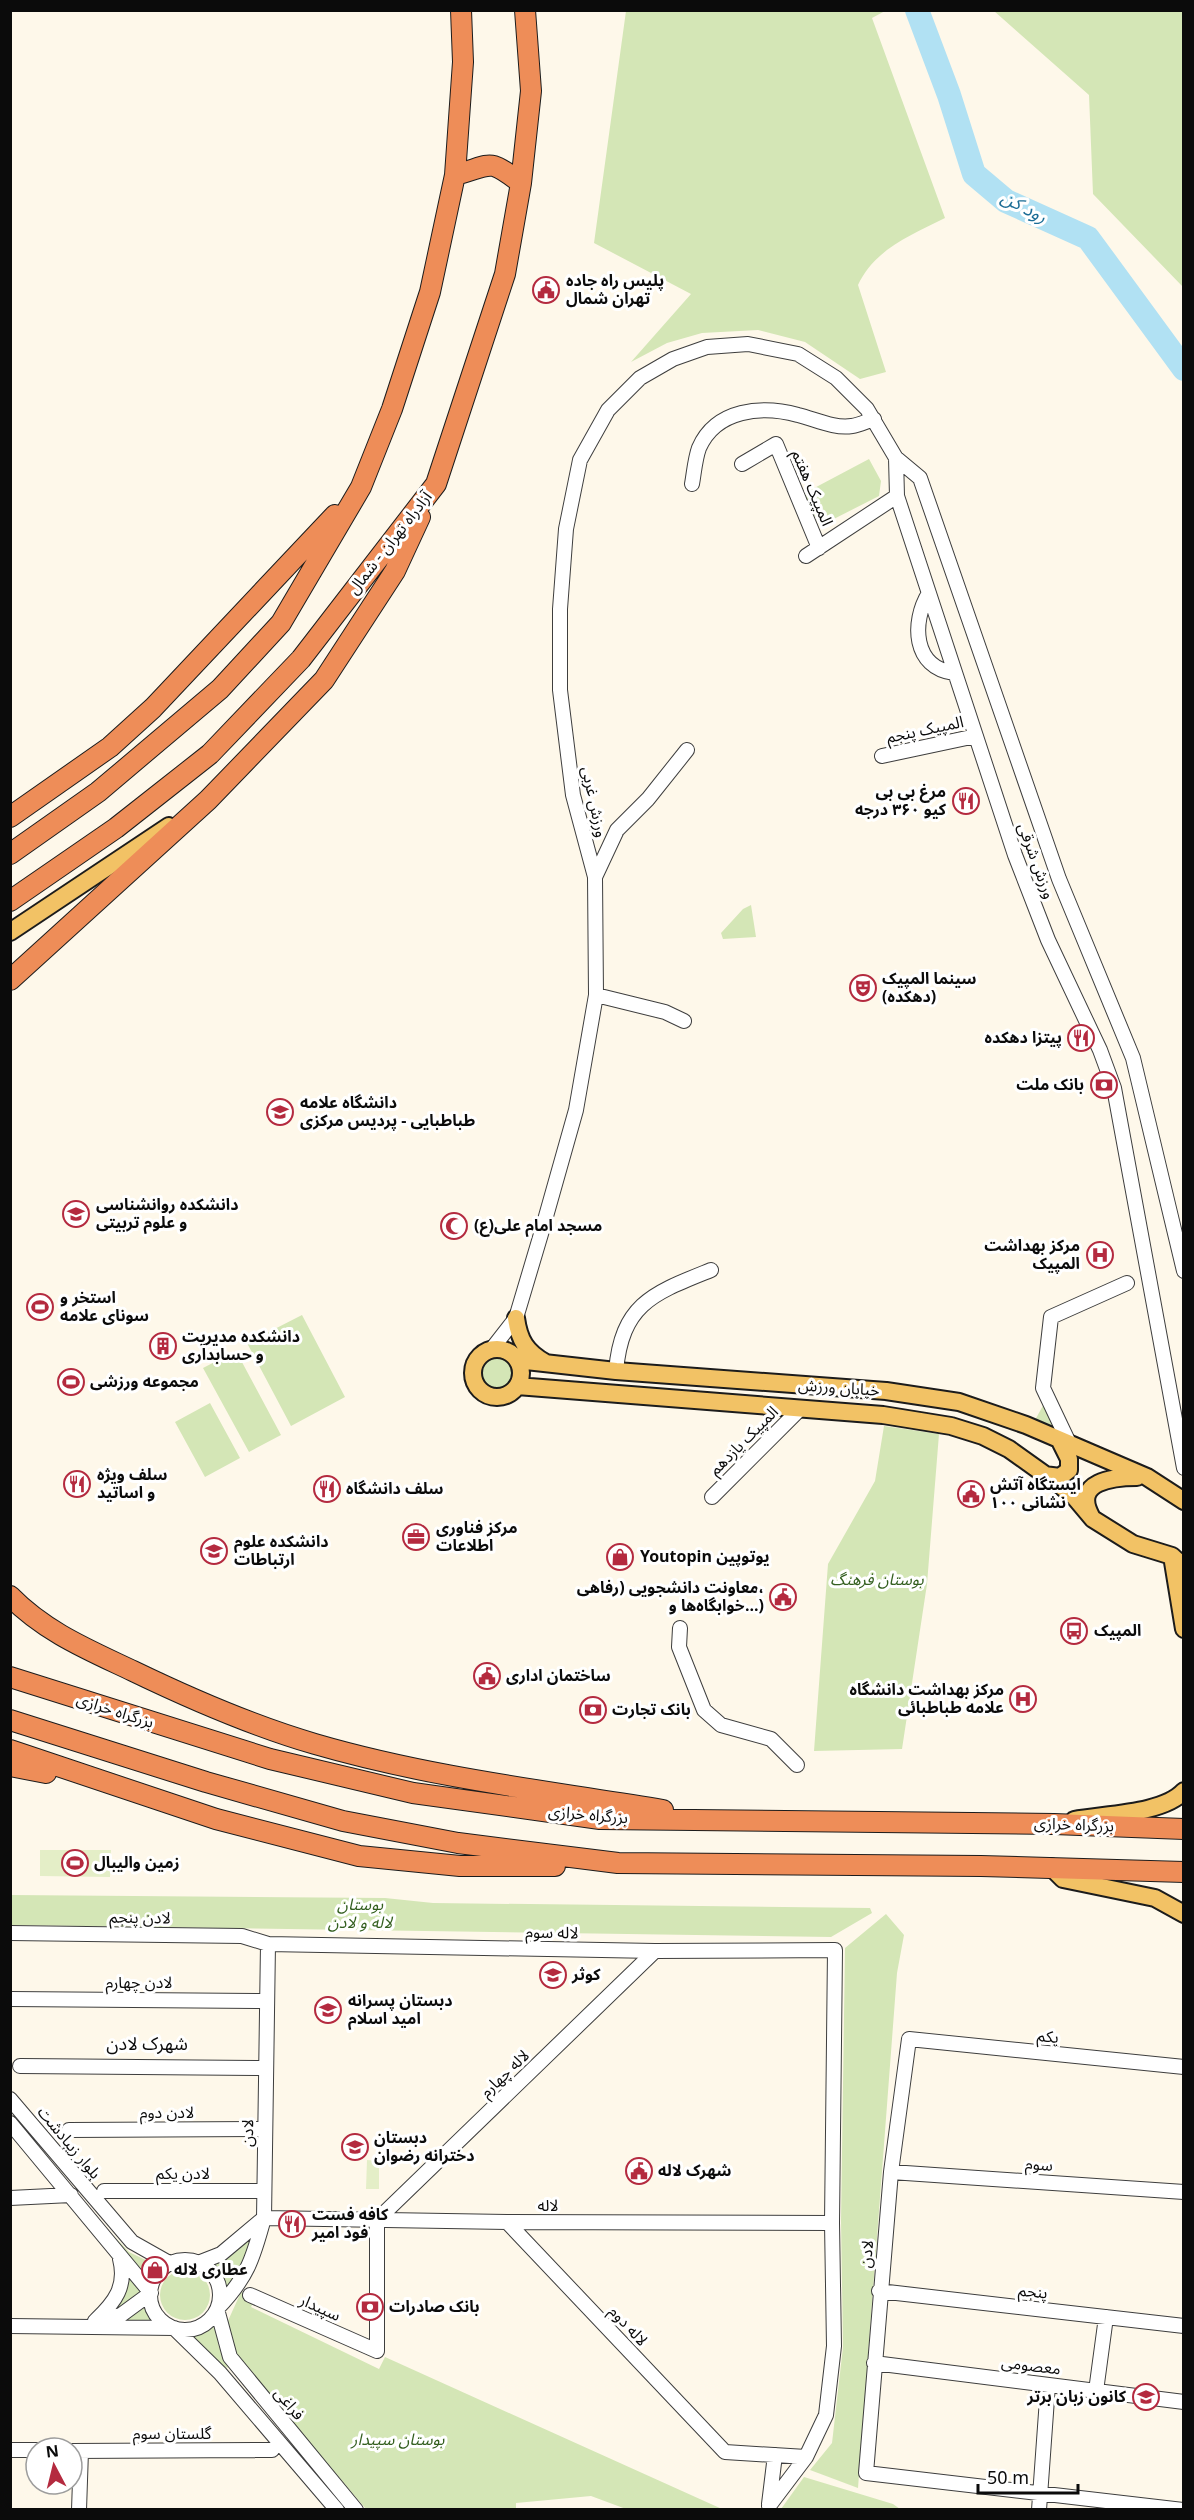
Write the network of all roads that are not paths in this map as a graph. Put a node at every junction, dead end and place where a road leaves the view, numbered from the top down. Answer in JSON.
{"nodes":[{"id":1,"x":461,"y":10,"type":"edge"},
{"id":2,"x":525,"y":10,"type":"edge"},
{"id":3,"x":455,"y":176,"type":"junction"},
{"id":4,"x":521,"y":183,"type":"junction"},
{"id":5,"x":748,"y":344,"type":"joint"},
{"id":6,"x":874,"y":419,"type":"junction"},
{"id":7,"x":896,"y":458,"type":"junction"},
{"id":8,"x":742,"y":464,"type":"dead end"},
{"id":9,"x":436,"y":484,"type":"junction"},
{"id":10,"x":692,"y":484,"type":"dead end"},
{"id":11,"x":361,"y":487,"type":"junction"},
{"id":12,"x":897,"y":496,"type":"junction"},
{"id":13,"x":819,"y":548,"type":"junction"},
{"id":14,"x":806,"y":556,"type":"dead end"},
{"id":15,"x":929,"y":593,"type":"junction"},
{"id":16,"x":954,"y":673,"type":"junction"},
{"id":17,"x":975,"y":736,"type":"junction"},
{"id":18,"x":687,"y":750,"type":"dead end"},
{"id":19,"x":882,"y":756,"type":"dead end"},
{"id":20,"x":208,"y":800,"type":"junction"},
{"id":21,"x":10,"y":817,"type":"edge"},
{"id":22,"x":10,"y":854,"type":"edge"},
{"id":23,"x":596,"y":877,"type":"junction"},
{"id":24,"x":10,"y":902,"type":"edge"},
{"id":25,"x":10,"y":932,"type":"edge"},
{"id":26,"x":10,"y":981,"type":"edge"},
{"id":27,"x":596,"y":995,"type":"junction"},
{"id":28,"x":684,"y":1022,"type":"dead end"},
{"id":29,"x":711,"y":1270,"type":"dead end"},
{"id":30,"x":1184,"y":1271,"type":"edge"},
{"id":31,"x":1127,"y":1282,"type":"dead end"},
{"id":32,"x":516,"y":1318,"type":"junction"},
{"id":33,"x":491,"y":1350,"type":"junction"},
{"id":34,"x":517,"y":1360,"type":"junction"},
{"id":35,"x":552,"y":1366,"type":"junction"},
{"id":36,"x":616,"y":1371,"type":"junction"},
{"id":37,"x":517,"y":1386,"type":"junction"},
{"id":38,"x":800,"y":1409,"type":"junction"},
{"id":39,"x":1184,"y":1412,"type":"edge"},
{"id":40,"x":1178,"y":1435,"type":"junction"},
{"id":41,"x":1065,"y":1443,"type":"junction"},
{"id":42,"x":1184,"y":1468,"type":"edge"},
{"id":43,"x":1043,"y":1475,"type":"junction"},
{"id":44,"x":1147,"y":1477,"type":"junction"},
{"id":45,"x":712,"y":1497,"type":"dead end"},
{"id":46,"x":1184,"y":1501,"type":"edge"},
{"id":47,"x":1093,"y":1519,"type":"junction"},
{"id":48,"x":1178,"y":1561,"type":"edge"},
{"id":49,"x":10,"y":1596,"type":"edge"},
{"id":50,"x":680,"y":1628,"type":"dead end"},
{"id":51,"x":1184,"y":1629,"type":"edge"},
{"id":52,"x":11,"y":1677,"type":"edge"},
{"id":53,"x":10,"y":1720,"type":"edge"},
{"id":54,"x":10,"y":1750,"type":"edge"},
{"id":55,"x":797,"y":1765,"type":"dead end"},
{"id":56,"x":10,"y":1766,"type":"edge"},
{"id":57,"x":122,"y":1787,"type":"junction"},
{"id":58,"x":1184,"y":1791,"type":"edge"},
{"id":59,"x":721,"y":1820,"type":"junction"},
{"id":60,"x":1054,"y":1824,"type":"junction"},
{"id":61,"x":1184,"y":1829,"type":"edge"},
{"id":62,"x":618,"y":1863,"type":"junction"},
{"id":63,"x":1051,"y":1867,"type":"junction"},
{"id":64,"x":1184,"y":1872,"type":"edge"},
{"id":65,"x":1184,"y":1914,"type":"edge"},
{"id":66,"x":10,"y":1933,"type":"edge"},
{"id":67,"x":268,"y":1944,"type":"junction"},
{"id":68,"x":655,"y":1951,"type":"junction"},
{"id":69,"x":10,"y":1999,"type":"edge"},
{"id":70,"x":267,"y":2001,"type":"junction"},
{"id":71,"x":909,"y":2039,"type":"joint"},
{"id":72,"x":20,"y":2066,"type":"dead end"},
{"id":73,"x":1184,"y":2067,"type":"edge"},
{"id":74,"x":266,"y":2068,"type":"junction"},
{"id":75,"x":10,"y":2099,"type":"edge"},
{"id":76,"x":10,"y":2123,"type":"edge"},
{"id":77,"x":265,"y":2129,"type":"junction"},
{"id":78,"x":69,"y":2130,"type":"dead end"},
{"id":79,"x":891,"y":2172,"type":"junction"},
{"id":80,"x":104,"y":2191,"type":"dead end"},
{"id":81,"x":263,"y":2191,"type":"junction"},
{"id":82,"x":1184,"y":2192,"type":"edge"},
{"id":83,"x":70,"y":2195,"type":"junction"},
{"id":84,"x":10,"y":2198,"type":"edge"},
{"id":85,"x":264,"y":2218,"type":"junction"},
{"id":86,"x":377,"y":2220,"type":"junction"},
{"id":87,"x":507,"y":2222,"type":"junction"},
{"id":88,"x":832,"y":2223,"type":"junction"},
{"id":89,"x":119,"y":2257,"type":"junction"},
{"id":90,"x":198,"y":2263,"type":"junction"},
{"id":91,"x":171,"y":2264,"type":"junction"},
{"id":92,"x":879,"y":2291,"type":"junction"},
{"id":93,"x":151,"y":2293,"type":"junction"},
{"id":94,"x":250,"y":2295,"type":"dead end"},
{"id":95,"x":217,"y":2309,"type":"junction"},
{"id":96,"x":1106,"y":2317,"type":"junction"},
{"id":97,"x":95,"y":2321,"type":"junction"},
{"id":98,"x":10,"y":2326,"type":"edge"},
{"id":99,"x":75,"y":2326,"type":"junction"},
{"id":100,"x":1184,"y":2326,"type":"edge"},
{"id":101,"x":174,"y":2328,"type":"junction"},
{"id":102,"x":873,"y":2363,"type":"junction"},
{"id":103,"x":1048,"y":2385,"type":"junction"},
{"id":104,"x":1096,"y":2391,"type":"junction"},
{"id":105,"x":1184,"y":2402,"type":"edge"},
{"id":106,"x":272,"y":2450,"type":"dead end"},
{"id":107,"x":84,"y":2451,"type":"edge"},
{"id":108,"x":775,"y":2456,"type":"junction"},
{"id":109,"x":806,"y":2457,"type":"junction"},
{"id":110,"x":1041,"y":2492,"type":"junction"},
{"id":111,"x":768,"y":2508,"type":"edge"},
{"id":112,"x":337,"y":2510,"type":"edge"},
{"id":113,"x":356,"y":2510,"type":"edge"},
{"id":114,"x":1040,"y":2510,"type":"edge"},
{"id":115,"x":1184,"y":2510,"type":"edge"}],
"edges":[{"from":1,"to":3,"type":"highway"},
{"from":2,"to":4,"type":"highway","name":"آزادراه تهران - شمال"},
{"from":3,"to":4,"type":"highway"},
{"from":3,"to":11,"type":"highway"},
{"from":4,"to":9,"type":"highway","name":"آزادراه تهران - شمال"},
{"from":5,"to":6,"type":"street","name":"ورزش شرقی"},
{"from":5,"to":23,"type":"street","name":"ورزش غربی"},
{"from":6,"to":7,"type":"street","name":"ورزش شرقی"},
{"from":6,"to":10,"type":"street"},
{"from":7,"to":12,"type":"street","name":"ورزش شرقی"},
{"from":7,"to":30,"type":"street"},
{"from":8,"to":13,"type":"street","name":"المپیک هفتم"},
{"from":9,"to":20,"type":"highway"},
{"from":9,"to":24,"type":"highway","name":"آزادراه تهران - شمال"},
{"from":11,"to":21,"type":"highway"},
{"from":11,"to":22,"type":"highway"},
{"from":12,"to":13,"type":"street","name":"المپیک هفتم"},
{"from":12,"to":15,"type":"street","name":"ورزش شرقی"},
{"from":13,"to":14,"type":"street","name":"المپیک هفتم"},
{"from":15,"to":16,"type":"street","name":"ورزش شرقی"},
{"from":15,"to":16,"type":"street"},
{"from":16,"to":17,"type":"street","name":"ورزش شرقی"},
{"from":17,"to":19,"type":"street","name":"المپیک پنجم"},
{"from":17,"to":40,"type":"street","name":"ورزش شرقی"},
{"from":18,"to":23,"type":"street"},
{"from":20,"to":25,"type":"main road"},
{"from":20,"to":26,"type":"highway"},
{"from":23,"to":27,"type":"street","name":"ورزش غربی"},
{"from":27,"to":28,"type":"street"},
{"from":27,"to":32,"type":"street","name":"ورزش غربی"},
{"from":29,"to":36,"type":"street"},
{"from":31,"to":41,"type":"street"},
{"from":32,"to":33,"type":"street","name":"ورزش غربی"},
{"from":32,"to":35,"type":"main road"},
{"from":33,"to":34,"type":"main road"},
{"from":33,"to":37,"type":"main road"},
{"from":34,"to":35,"type":"main road","name":"خیابان ورزش"},
{"from":34,"to":37,"type":"main road"},
{"from":35,"to":36,"type":"main road","name":"خیابان ورزش"},
{"from":36,"to":41,"type":"main road","name":"خیابان ورزش"},
{"from":37,"to":38,"type":"main road","name":"خیابان ورزش"},
{"from":38,"to":43,"type":"main road","name":"خیابان ورزش"},
{"from":38,"to":45,"type":"street","name":"المپیک یازدهم"},
{"from":39,"to":40,"type":"street"},
{"from":40,"to":42,"type":"street","name":"ورزش شرقی"},
{"from":41,"to":43,"type":"main road"},
{"from":41,"to":44,"type":"main road","name":"خیابان ورزش"},
{"from":43,"to":47,"type":"main road","name":"خیابان ورزش"},
{"from":44,"to":46,"type":"main road","name":"خیابان ورزش"},
{"from":44,"to":47,"type":"main road"},
{"from":47,"to":48,"type":"main road","name":"خیابان ورزش"},
{"from":48,"to":51,"type":"main road"},
{"from":49,"to":59,"type":"highway"},
{"from":50,"to":55,"type":"street"},
{"from":52,"to":59,"type":"highway","name":"بزرگراه خرازی"},
{"from":53,"to":62,"type":"highway"},
{"from":54,"to":57,"type":"highway"},
{"from":56,"to":57,"type":"highway"},
{"from":57,"to":62,"type":"highway"},
{"from":58,"to":60,"type":"main road"},
{"from":59,"to":60,"type":"highway","name":"بزرگراه خرازی"},
{"from":60,"to":61,"type":"highway","name":"بزرگراه خرازی"},
{"from":62,"to":63,"type":"highway"},
{"from":63,"to":64,"type":"highway"},
{"from":63,"to":65,"type":"main road"},
{"from":66,"to":67,"type":"street","name":"لادن پنجم"},
{"from":67,"to":68,"type":"street","name":"لاله سوم"},
{"from":67,"to":70,"type":"street","name":"لادن"},
{"from":68,"to":86,"type":"street","name":"لاله چهارم"},
{"from":68,"to":88,"type":"street","name":"لاله سوم"},
{"from":69,"to":70,"type":"street","name":"لادن چهارم"},
{"from":70,"to":74,"type":"street","name":"لادن"},
{"from":71,"to":73,"type":"street","name":"یکم"},
{"from":71,"to":79,"type":"street","name":"لادن"},
{"from":72,"to":74,"type":"street"},
{"from":74,"to":77,"type":"street","name":"لادن"},
{"from":75,"to":91,"type":"street","name":"بلوار زیبادشت"},
{"from":76,"to":83,"type":"street","name":"بلوار زیبادشت"},
{"from":77,"to":78,"type":"street","name":"لادن دوم"},
{"from":77,"to":81,"type":"street","name":"لادن"},
{"from":79,"to":82,"type":"street","name":"سوم"},
{"from":79,"to":92,"type":"street","name":"لادن"},
{"from":80,"to":81,"type":"street","name":"لادن یکم"},
{"from":81,"to":85,"type":"street","name":"لادن"},
{"from":83,"to":84,"type":"street"},
{"from":83,"to":89,"type":"street","name":"بلوار زیبادشت"},
{"from":85,"to":86,"type":"street","name":"لاله"},
{"from":85,"to":90,"type":"street"},
{"from":85,"to":95,"type":"street","name":"لادن"},
{"from":86,"to":87,"type":"street","name":"لاله"},
{"from":86,"to":94,"type":"street","name":"سپیدار"},
{"from":87,"to":88,"type":"street","name":"لاله"},
{"from":87,"to":108,"type":"street","name":"لاله دوم"},
{"from":88,"to":109,"type":"street"},
{"from":89,"to":93,"type":"street","name":"بلوار زیبادشت"},
{"from":89,"to":97,"type":"street"},
{"from":90,"to":91,"type":"street"},
{"from":90,"to":95,"type":"street"},
{"from":91,"to":93,"type":"street"},
{"from":92,"to":96,"type":"street","name":"پنجم"},
{"from":92,"to":102,"type":"street","name":"لادن"},
{"from":93,"to":97,"type":"street"},
{"from":93,"to":101,"type":"street"},
{"from":95,"to":101,"type":"street"},
{"from":95,"to":113,"type":"street","name":"فراغی"},
{"from":96,"to":100,"type":"street","name":"پنجم"},
{"from":96,"to":104,"type":"street"},
{"from":97,"to":99,"type":"street"},
{"from":98,"to":99,"type":"street"},
{"from":99,"to":101,"type":"street"},
{"from":101,"to":112,"type":"street","name":"فراغی"},
{"from":102,"to":103,"type":"street","name":"معصومی"},
{"from":102,"to":110,"type":"street","name":"لادن"},
{"from":103,"to":104,"type":"street","name":"معصومی"},
{"from":103,"to":110,"type":"street"},
{"from":104,"to":105,"type":"street","name":"معصومی"},
{"from":106,"to":107,"type":"street","name":"گلستان سوم"},
{"from":108,"to":109,"type":"street"},
{"from":108,"to":111,"type":"street"},
{"from":109,"to":111,"type":"street"},
{"from":110,"to":114,"type":"street"},
{"from":110,"to":115,"type":"street"}]}
